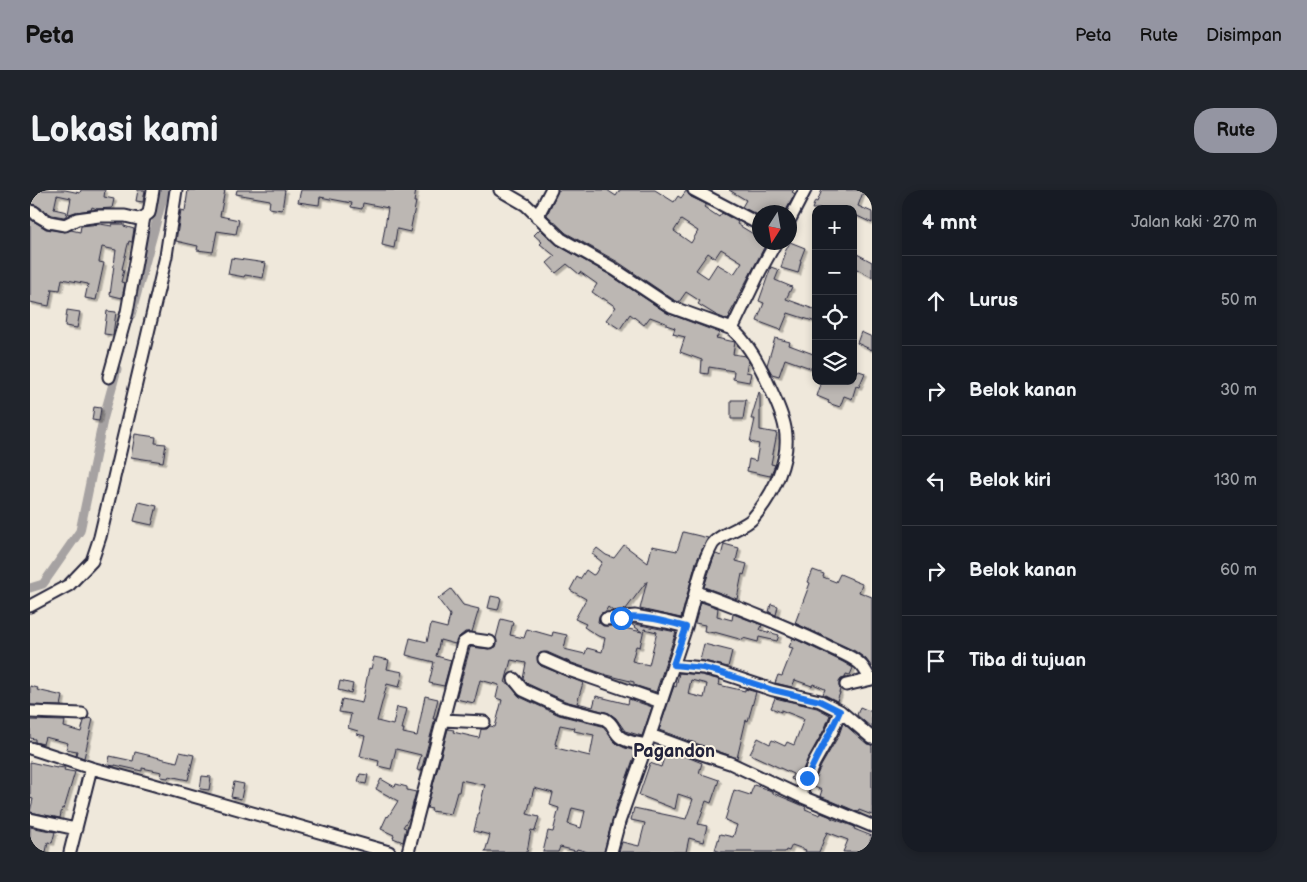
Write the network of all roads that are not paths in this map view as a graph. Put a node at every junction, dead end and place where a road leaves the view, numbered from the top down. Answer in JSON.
{"nodes":[{"id":1,"x":153,"y":190,"type":"edge"},
{"id":2,"x":176,"y":190,"type":"edge"},
{"id":3,"x":500,"y":190,"type":"edge"},
{"id":4,"x":551,"y":190,"type":"edge"},
{"id":5,"x":694,"y":190,"type":"edge"},
{"id":6,"x":805,"y":190,"type":"edge"},
{"id":7,"x":797,"y":207,"type":"edge"},
{"id":8,"x":30,"y":211,"type":"edge"},
{"id":9,"x":144,"y":217,"type":"junction"},
{"id":10,"x":537,"y":217,"type":"junction"},
{"id":11,"x":752,"y":220,"type":"edge"},
{"id":12,"x":772,"y":250,"type":"edge"},
{"id":13,"x":732,"y":329,"type":"junction"},
{"id":14,"x":109,"y":377,"type":"dead end"},
{"id":15,"x":696,"y":592,"type":"junction"},
{"id":16,"x":30,"y":606,"type":"edge"},
{"id":17,"x":606,"y":619,"type":"dead end"},
{"id":18,"x":686,"y":627,"type":"junction"},
{"id":19,"x":490,"y":642,"type":"dead end"},
{"id":20,"x":544,"y":659,"type":"dead end"},
{"id":21,"x":673,"y":665,"type":"junction"},
{"id":22,"x":871,"y":679,"type":"edge"},
{"id":23,"x":514,"y":680,"type":"dead end"},
{"id":24,"x":846,"y":685,"type":"dead end"},
{"id":25,"x":661,"y":702,"type":"junction"},
{"id":26,"x":840,"y":711,"type":"junction"},
{"id":27,"x":30,"y":712,"type":"edge"},
{"id":28,"x":82,"y":714,"type":"dead end"},
{"id":29,"x":443,"y":720,"type":"junction"},
{"id":30,"x":484,"y":722,"type":"dead end"},
{"id":31,"x":872,"y":738,"type":"edge"},
{"id":32,"x":648,"y":740,"type":"junction"},
{"id":33,"x":30,"y":748,"type":"edge"},
{"id":34,"x":91,"y":768,"type":"junction"},
{"id":35,"x":800,"y":796,"type":"junction"},
{"id":36,"x":30,"y":819,"type":"edge"},
{"id":37,"x":872,"y":826,"type":"edge"},
{"id":38,"x":76,"y":829,"type":"junction"},
{"id":39,"x":70,"y":852,"type":"edge"},
{"id":40,"x":388,"y":852,"type":"edge"},
{"id":41,"x":408,"y":852,"type":"edge"},
{"id":42,"x":610,"y":852,"type":"edge"}],
"edges":[{"from":1,"to":9,"type":"street"},
{"from":2,"to":16,"type":"street"},
{"from":3,"to":10,"type":"street"},
{"from":4,"to":10,"type":"street"},
{"from":5,"to":11,"type":"street"},
{"from":6,"to":7,"type":"street"},
{"from":8,"to":9,"type":"street"},
{"from":9,"to":14,"type":"street"},
{"from":10,"to":13,"type":"street"},
{"from":12,"to":13,"type":"street"},
{"from":13,"to":15,"type":"street"},
{"from":15,"to":18,"type":"street"},
{"from":15,"to":22,"type":"street"},
{"from":17,"to":18,"type":"street"},
{"from":18,"to":21,"type":"street"},
{"from":19,"to":29,"type":"street"},
{"from":20,"to":25,"type":"street"},
{"from":21,"to":25,"type":"street"},
{"from":21,"to":26,"type":"street"},
{"from":22,"to":24,"type":"street"},
{"from":23,"to":32,"type":"street"},
{"from":25,"to":32,"type":"street"},
{"from":26,"to":31,"type":"street"},
{"from":26,"to":35,"type":"street"},
{"from":27,"to":28,"type":"street"},
{"from":29,"to":30,"type":"street"},
{"from":29,"to":41,"type":"street"},
{"from":32,"to":35,"type":"street"},
{"from":32,"to":42,"type":"street"},
{"from":33,"to":34,"type":"street"},
{"from":34,"to":38,"type":"street"},
{"from":34,"to":40,"type":"street"},
{"from":35,"to":37,"type":"street"},
{"from":36,"to":38,"type":"street"},
{"from":38,"to":39,"type":"street"}]}
